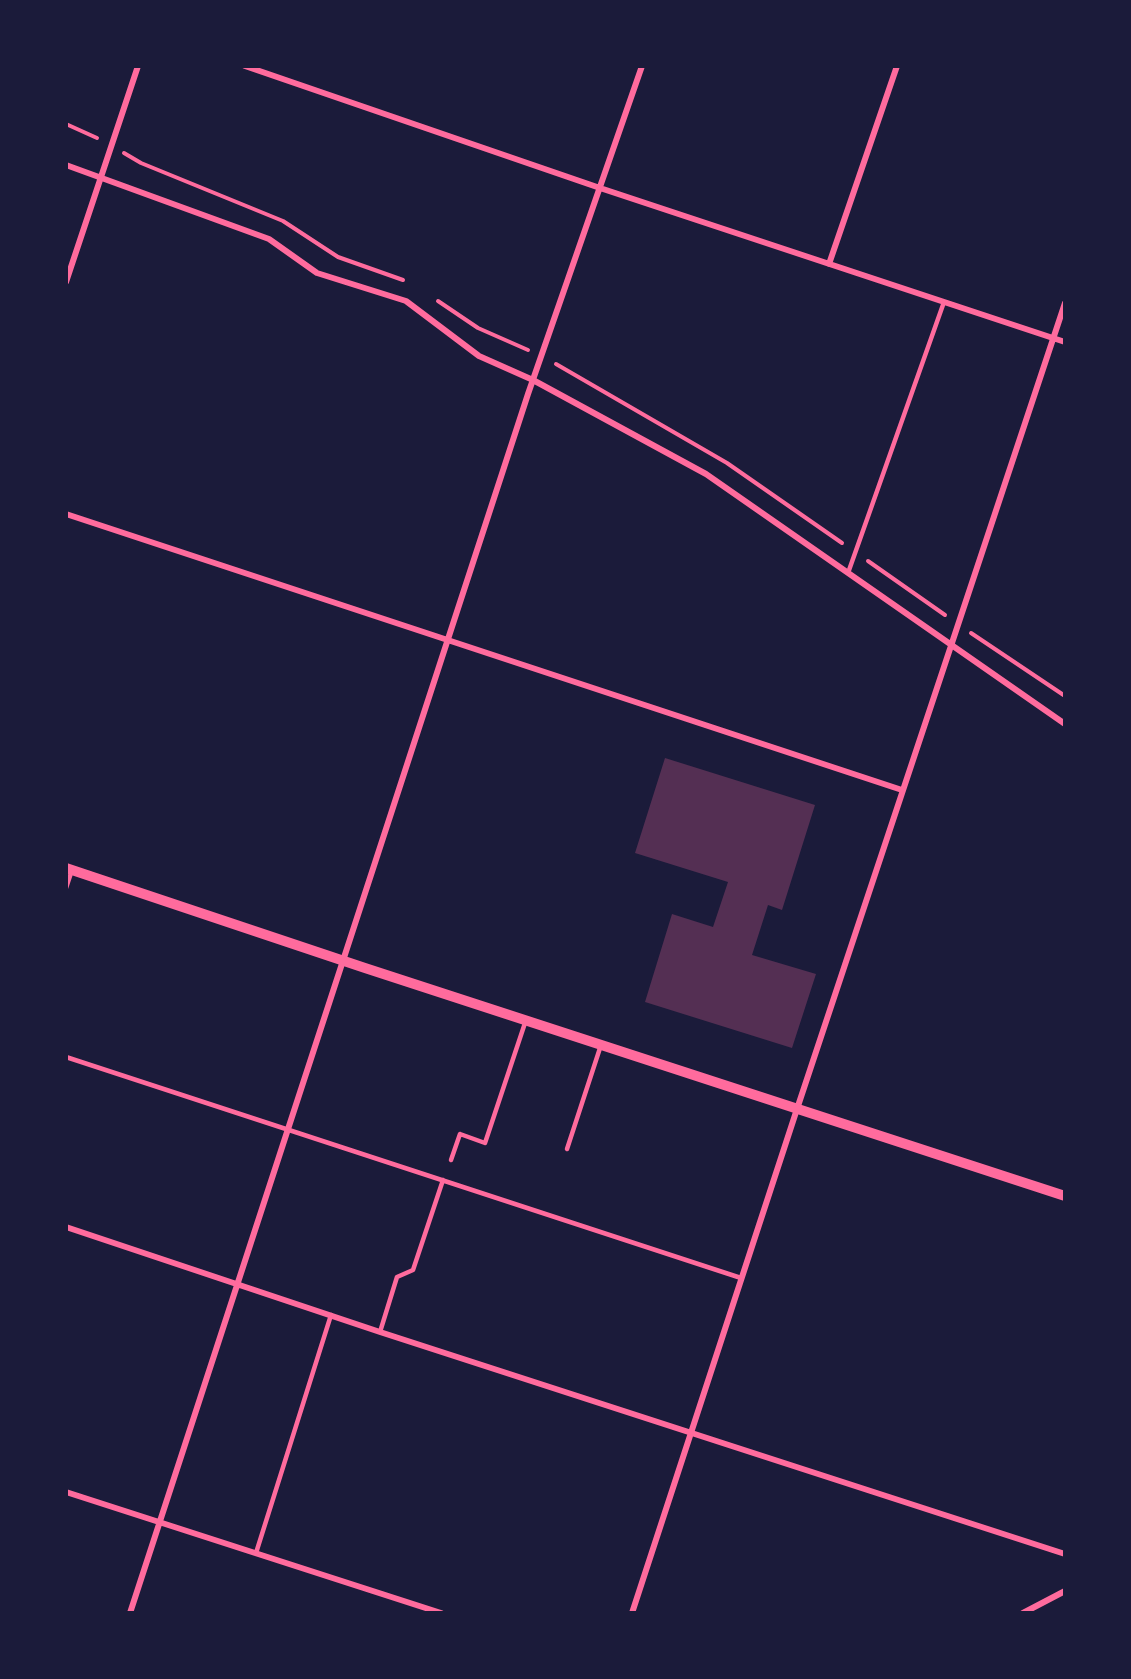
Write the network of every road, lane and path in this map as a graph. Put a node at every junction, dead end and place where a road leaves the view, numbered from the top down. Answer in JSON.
{"nodes":[{"id":1,"x":138,"y":66,"type":"edge"},
{"id":2,"x":245,"y":66,"type":"edge"},
{"id":3,"x":642,"y":66,"type":"edge"},
{"id":4,"x":897,"y":66,"type":"edge"},
{"id":5,"x":66,"y":165,"type":"edge"},
{"id":6,"x":102,"y":176,"type":"junction"},
{"id":7,"x":600,"y":188,"type":"junction"},
{"id":8,"x":829,"y":264,"type":"junction"},
{"id":9,"x":66,"y":282,"type":"edge"},
{"id":10,"x":944,"y":302,"type":"junction"},
{"id":11,"x":1065,"y":303,"type":"edge"},
{"id":12,"x":1053,"y":338,"type":"junction"},
{"id":13,"x":1065,"y":342,"type":"edge"},
{"id":14,"x":532,"y":380,"type":"junction"},
{"id":15,"x":66,"y":514,"type":"edge"},
{"id":16,"x":848,"y":573,"type":"junction"},
{"id":17,"x":449,"y":640,"type":"junction"},
{"id":18,"x":951,"y":644,"type":"junction"},
{"id":19,"x":1065,"y":724,"type":"edge"},
{"id":20,"x":902,"y":790,"type":"junction"},
{"id":21,"x":69,"y":869,"type":"edge"},
{"id":22,"x":66,"y":888,"type":"edge"},
{"id":23,"x":342,"y":960,"type":"junction"},
{"id":24,"x":526,"y":1020,"type":"junction"},
{"id":25,"x":601,"y":1045,"type":"junction"},
{"id":26,"x":66,"y":1057,"type":"edge"},
{"id":27,"x":797,"y":1109,"type":"junction"},
{"id":28,"x":287,"y":1129,"type":"junction"},
{"id":29,"x":567,"y":1149,"type":"dead end"},
{"id":30,"x":451,"y":1160,"type":"dead end"},
{"id":31,"x":443,"y":1180,"type":"junction"},
{"id":32,"x":1065,"y":1196,"type":"edge"},
{"id":33,"x":66,"y":1227,"type":"edge"},
{"id":34,"x":741,"y":1278,"type":"junction"},
{"id":35,"x":238,"y":1283,"type":"junction"},
{"id":36,"x":331,"y":1315,"type":"junction"},
{"id":37,"x":381,"y":1332,"type":"junction"},
{"id":38,"x":691,"y":1432,"type":"junction"},
{"id":39,"x":66,"y":1492,"type":"edge"},
{"id":40,"x":159,"y":1522,"type":"junction"},
{"id":41,"x":256,"y":1553,"type":"junction"},
{"id":42,"x":1065,"y":1554,"type":"edge"},
{"id":43,"x":1065,"y":1591,"type":"edge"},
{"id":44,"x":130,"y":1613,"type":"edge"},
{"id":45,"x":441,"y":1613,"type":"edge"},
{"id":46,"x":632,"y":1613,"type":"edge"},
{"id":47,"x":1023,"y":1613,"type":"edge"}],
"edges":[{"from":1,"to":6,"type":"street"},
{"from":2,"to":7,"type":"street"},
{"from":3,"to":7,"type":"street"},
{"from":4,"to":8,"type":"street"},
{"from":5,"to":6,"type":"street"},
{"from":6,"to":9,"type":"street"},
{"from":6,"to":14,"type":"street"},
{"from":7,"to":8,"type":"street"},
{"from":7,"to":14,"type":"street"},
{"from":8,"to":10,"type":"street"},
{"from":10,"to":12,"type":"street"},
{"from":10,"to":16,"type":"lane"},
{"from":11,"to":12,"type":"street"},
{"from":12,"to":13,"type":"street"},
{"from":12,"to":18,"type":"street"},
{"from":14,"to":16,"type":"street"},
{"from":14,"to":17,"type":"street"},
{"from":15,"to":17,"type":"street"},
{"from":16,"to":18,"type":"street"},
{"from":17,"to":20,"type":"street"},
{"from":17,"to":23,"type":"street"},
{"from":18,"to":19,"type":"street"},
{"from":18,"to":20,"type":"street"},
{"from":20,"to":27,"type":"street"},
{"from":21,"to":22,"type":"lane"},
{"from":21,"to":23,"type":"street"},
{"from":23,"to":24,"type":"street"},
{"from":23,"to":28,"type":"street"},
{"from":24,"to":25,"type":"street"},
{"from":24,"to":30,"type":"lane"},
{"from":25,"to":27,"type":"street"},
{"from":25,"to":29,"type":"lane"},
{"from":26,"to":28,"type":"lane"},
{"from":27,"to":32,"type":"street"},
{"from":27,"to":34,"type":"street"},
{"from":28,"to":31,"type":"lane"},
{"from":28,"to":35,"type":"street"},
{"from":31,"to":34,"type":"lane"},
{"from":31,"to":37,"type":"lane"},
{"from":33,"to":35,"type":"street"},
{"from":34,"to":38,"type":"street"},
{"from":35,"to":36,"type":"street"},
{"from":35,"to":40,"type":"street"},
{"from":36,"to":37,"type":"street"},
{"from":36,"to":41,"type":"lane"},
{"from":37,"to":38,"type":"street"},
{"from":38,"to":42,"type":"street"},
{"from":38,"to":46,"type":"street"},
{"from":39,"to":40,"type":"street"},
{"from":40,"to":41,"type":"street"},
{"from":40,"to":44,"type":"street"},
{"from":41,"to":45,"type":"street"},
{"from":43,"to":47,"type":"street"}]}
